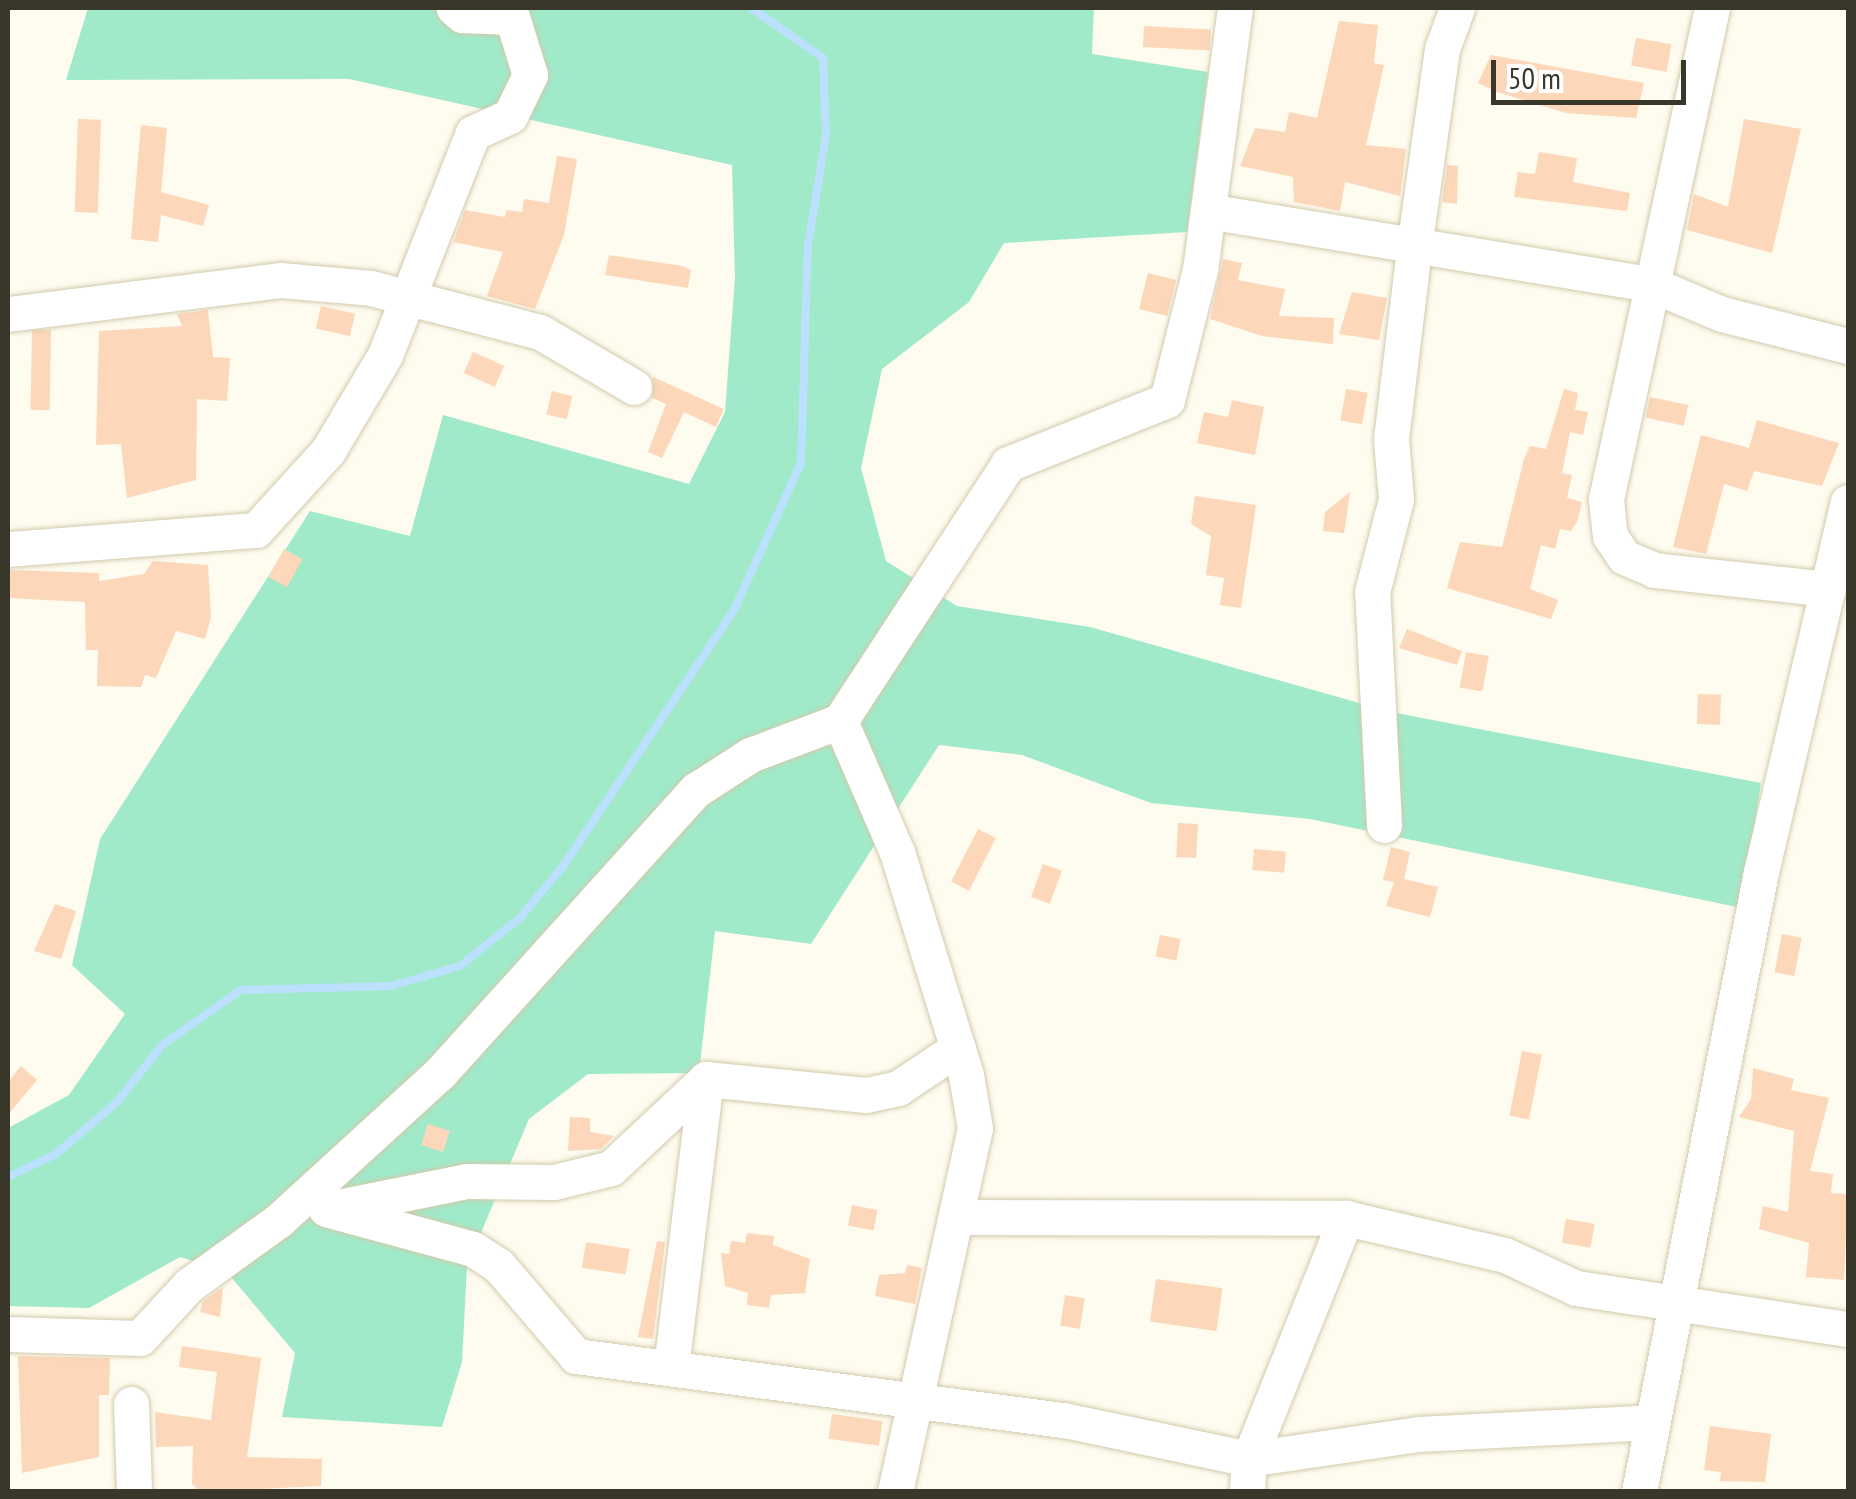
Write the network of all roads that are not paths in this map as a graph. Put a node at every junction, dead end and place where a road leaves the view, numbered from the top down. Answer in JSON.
{"nodes":[{"id":1,"x":454,"y":8,"type":"edge"},
{"id":2,"x":1235,"y":8,"type":"edge"},
{"id":3,"x":1457,"y":8,"type":"edge"},
{"id":4,"x":1712,"y":8,"type":"edge"},
{"id":5,"x":1208,"y":211,"type":"junction"},
{"id":6,"x":1414,"y":248,"type":"junction"},
{"id":7,"x":1654,"y":286,"type":"junction"},
{"id":8,"x":410,"y":294,"type":"junction"},
{"id":9,"x":8,"y":314,"type":"edge"},
{"id":10,"x":1848,"y":346,"type":"edge"},
{"id":11,"x":634,"y":387,"type":"dead end"},
{"id":12,"x":1848,"y":502,"type":"edge"},
{"id":13,"x":8,"y":549,"type":"edge"},
{"id":14,"x":1828,"y":589,"type":"junction"},
{"id":15,"x":840,"y":721,"type":"junction"},
{"id":16,"x":1384,"y":825,"type":"dead end"},
{"id":17,"x":958,"y":1048,"type":"junction"},
{"id":18,"x":706,"y":1078,"type":"junction"},
{"id":19,"x":326,"y":1209,"type":"junction"},
{"id":20,"x":958,"y":1217,"type":"junction"},
{"id":21,"x":1346,"y":1218,"type":"junction"},
{"id":22,"x":279,"y":1220,"type":"junction"},
{"id":23,"x":1676,"y":1307,"type":"junction"},
{"id":24,"x":1848,"y":1329,"type":"edge"},
{"id":25,"x":8,"y":1334,"type":"edge"},
{"id":26,"x":671,"y":1368,"type":"junction"},
{"id":27,"x":919,"y":1398,"type":"junction"},
{"id":28,"x":131,"y":1404,"type":"dead end"},
{"id":29,"x":1653,"y":1422,"type":"junction"},
{"id":30,"x":1248,"y":1475,"type":"edge"},
{"id":31,"x":134,"y":1492,"type":"edge"},
{"id":32,"x":894,"y":1492,"type":"edge"},
{"id":33,"x":1639,"y":1492,"type":"edge"}],
"edges":[{"from":1,"to":8,"type":"street"},
{"from":2,"to":5,"type":"street"},
{"from":3,"to":6,"type":"street"},
{"from":4,"to":7,"type":"street"},
{"from":5,"to":6,"type":"street"},
{"from":5,"to":15,"type":"street"},
{"from":6,"to":7,"type":"street"},
{"from":6,"to":16,"type":"street"},
{"from":7,"to":10,"type":"street"},
{"from":7,"to":14,"type":"street"},
{"from":8,"to":9,"type":"street"},
{"from":8,"to":11,"type":"street"},
{"from":8,"to":13,"type":"street"},
{"from":12,"to":14,"type":"street"},
{"from":14,"to":23,"type":"street"},
{"from":15,"to":17,"type":"street"},
{"from":15,"to":22,"type":"street"},
{"from":17,"to":18,"type":"street"},
{"from":17,"to":20,"type":"street"},
{"from":18,"to":19,"type":"street"},
{"from":18,"to":26,"type":"street"},
{"from":19,"to":22,"type":"street"},
{"from":19,"to":26,"type":"street"},
{"from":20,"to":21,"type":"street"},
{"from":20,"to":27,"type":"street"},
{"from":21,"to":23,"type":"street"},
{"from":21,"to":30,"type":"street"},
{"from":22,"to":25,"type":"street"},
{"from":23,"to":24,"type":"street"},
{"from":23,"to":29,"type":"street"},
{"from":26,"to":27,"type":"street"},
{"from":27,"to":30,"type":"street"},
{"from":27,"to":32,"type":"street"},
{"from":28,"to":31,"type":"street"},
{"from":29,"to":30,"type":"street"},
{"from":29,"to":33,"type":"street"}]}
